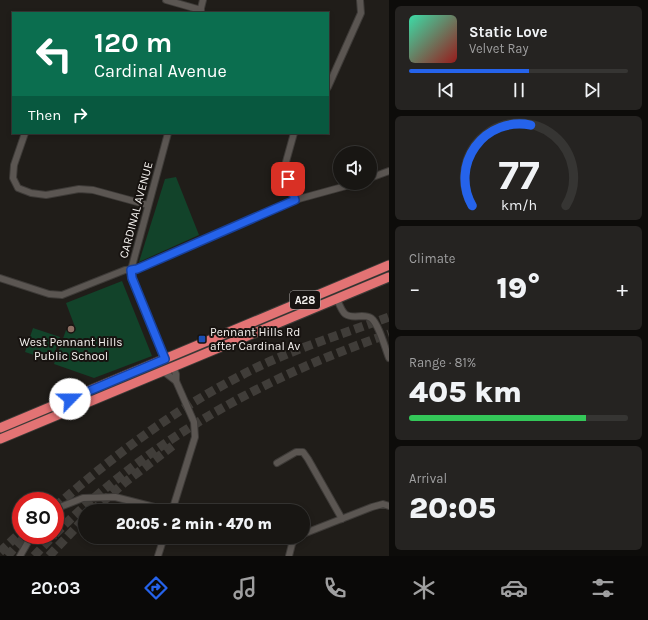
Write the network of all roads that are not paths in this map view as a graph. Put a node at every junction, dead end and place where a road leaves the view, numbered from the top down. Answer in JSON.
{"nodes":[{"id":1,"x":166,"y":0,"type":"edge"},
{"id":2,"x":203,"y":0,"type":"edge"},
{"id":3,"x":360,"y":0,"type":"edge"},
{"id":4,"x":200,"y":11,"type":"edge"},
{"id":5,"x":329,"y":85,"type":"edge"},
{"id":6,"x":25,"y":134,"type":"edge"},
{"id":7,"x":168,"y":134,"type":"edge"},
{"id":8,"x":294,"y":134,"type":"edge"},
{"id":9,"x":389,"y":171,"type":"edge"},
{"id":10,"x":377,"y":175,"type":"edge"},
{"id":11,"x":333,"y":190,"type":"edge"},
{"id":12,"x":295,"y":200,"type":"junction"},
{"id":13,"x":148,"y":205,"type":"junction"},
{"id":14,"x":389,"y":265,"type":"edge"},
{"id":15,"x":131,"y":270,"type":"junction"},
{"id":16,"x":389,"y":277,"type":"edge"},
{"id":17,"x":0,"y":278,"type":"edge"},
{"id":18,"x":337,"y":299,"type":"junction"},
{"id":19,"x":389,"y":358,"type":"edge"},
{"id":20,"x":165,"y":364,"type":"junction"},
{"id":21,"x":176,"y":381,"type":"junction"},
{"id":22,"x":0,"y":428,"type":"edge"},
{"id":23,"x":0,"y":440,"type":"edge"},
{"id":24,"x":277,"y":463,"type":"dead end"},
{"id":25,"x":144,"y":504,"type":"edge"},
{"id":26,"x":173,"y":504,"type":"edge"},
{"id":27,"x":64,"y":505,"type":"edge"},
{"id":28,"x":389,"y":506,"type":"edge"},
{"id":29,"x":342,"y":519,"type":"junction"},
{"id":30,"x":310,"y":531,"type":"edge"},
{"id":31,"x":27,"y":544,"type":"edge"},
{"id":32,"x":162,"y":544,"type":"edge"},
{"id":33,"x":292,"y":544,"type":"edge"},
{"id":34,"x":20,"y":556,"type":"edge"},
{"id":35,"x":158,"y":556,"type":"edge"},
{"id":36,"x":289,"y":556,"type":"edge"}],
"edges":[{"from":1,"to":4,"type":"street"},
{"from":2,"to":4,"type":"street"},
{"from":3,"to":5,"type":"street"},
{"from":6,"to":13,"type":"street"},
{"from":7,"to":13,"type":"street","name":"CARDINAL AVENUE"},
{"from":8,"to":12,"type":"street"},
{"from":9,"to":10,"type":"street"},
{"from":11,"to":12,"type":"street"},
{"from":12,"to":15,"type":"street"},
{"from":13,"to":15,"type":"street","name":"CARDINAL AVENUE"},
{"from":14,"to":20,"type":"highway","number":"A28"},
{"from":15,"to":17,"type":"street"},
{"from":15,"to":20,"type":"street","name":"CARDINAL AVENUE"},
{"from":16,"to":18,"type":"highway","number":"A28"},
{"from":18,"to":19,"type":"street"},
{"from":18,"to":20,"type":"highway","number":"A28"},
{"from":20,"to":21,"type":"street","name":"CARDINAL AVENUE"},
{"from":20,"to":21,"type":"street","name":"CARDINAL AVENUE"},
{"from":20,"to":22,"type":"highway","number":"A28"},
{"from":20,"to":23,"type":"highway","number":"A28"},
{"from":21,"to":26,"type":"street","name":"CARDINAL AVENUE"},
{"from":24,"to":29,"type":"street"},
{"from":25,"to":27,"type":"street"},
{"from":28,"to":29,"type":"street"},
{"from":29,"to":30,"type":"street"},
{"from":31,"to":34,"type":"street"},
{"from":32,"to":35,"type":"street"},
{"from":33,"to":36,"type":"street"}]}
